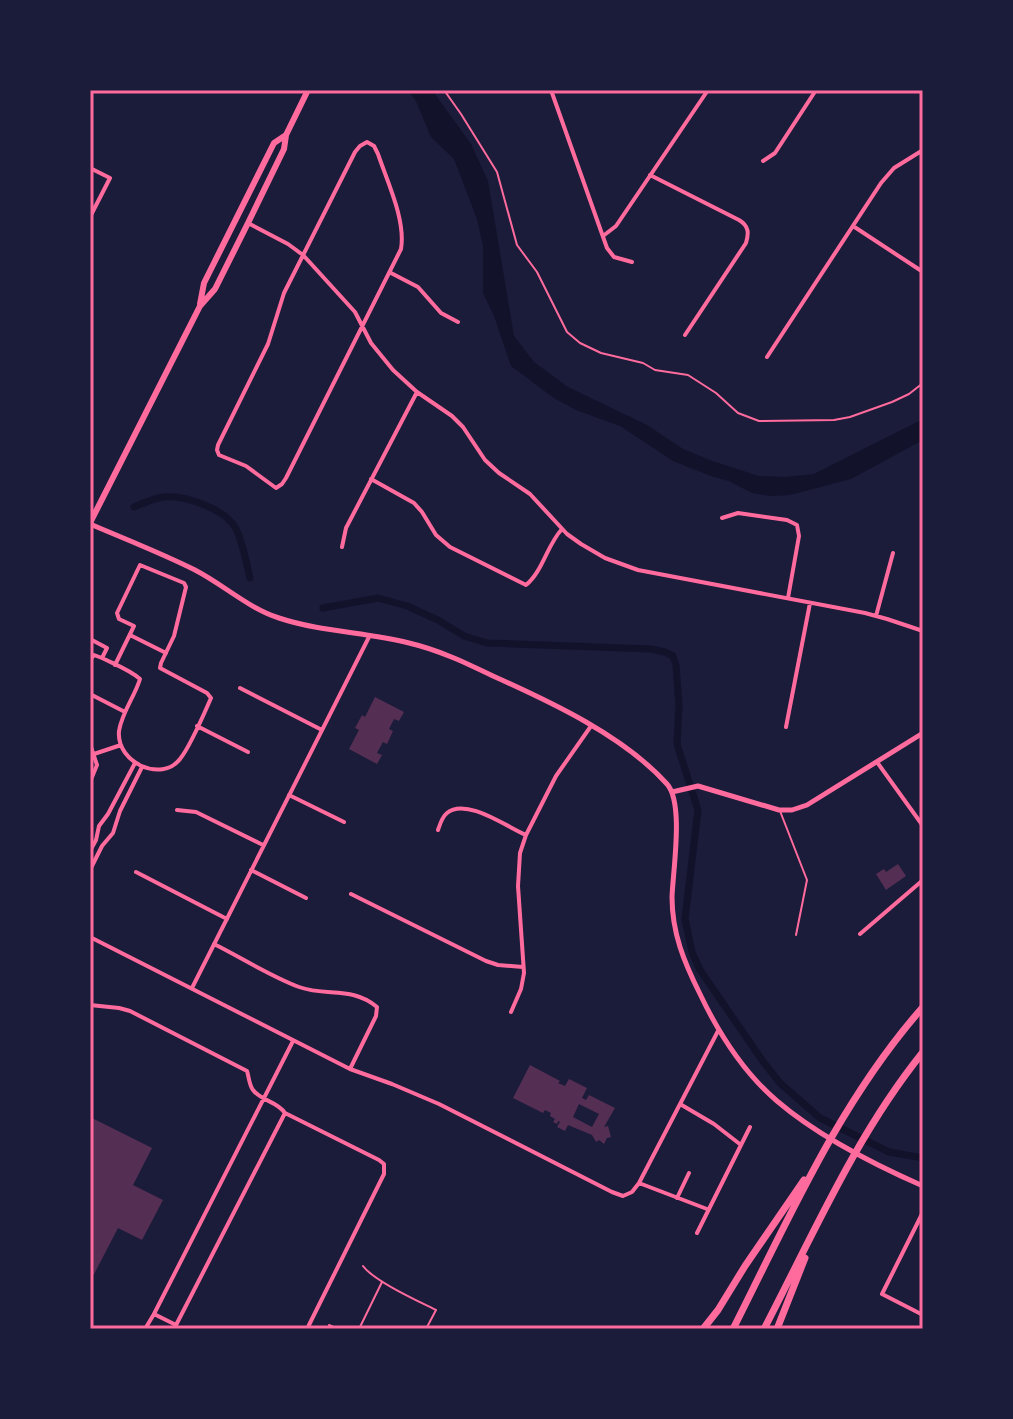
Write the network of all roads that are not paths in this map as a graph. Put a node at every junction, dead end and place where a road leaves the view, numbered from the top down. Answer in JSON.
{"nodes":[{"id":1,"x":308,"y":90,"type":"edge"},
{"id":2,"x":551,"y":90,"type":"edge"},
{"id":3,"x":708,"y":90,"type":"edge"},
{"id":4,"x":816,"y":90,"type":"edge"},
{"id":5,"x":286,"y":135,"type":"junction"},
{"id":6,"x":923,"y":150,"type":"edge"},
{"id":7,"x":763,"y":161,"type":"dead end"},
{"id":8,"x":90,"y":168,"type":"edge"},
{"id":9,"x":650,"y":175,"type":"junction"},
{"id":10,"x":90,"y":217,"type":"edge"},
{"id":11,"x":248,"y":223,"type":"junction"},
{"id":12,"x":853,"y":226,"type":"junction"},
{"id":13,"x":603,"y":236,"type":"junction"},
{"id":14,"x":303,"y":255,"type":"junction"},
{"id":15,"x":632,"y":262,"type":"dead end"},
{"id":16,"x":923,"y":272,"type":"edge"},
{"id":17,"x":391,"y":273,"type":"junction"},
{"id":18,"x":200,"y":306,"type":"junction"},
{"id":19,"x":458,"y":322,"type":"dead end"},
{"id":20,"x":363,"y":327,"type":"junction"},
{"id":21,"x":685,"y":335,"type":"dead end"},
{"id":22,"x":767,"y":357,"type":"dead end"},
{"id":23,"x":417,"y":392,"type":"junction"},
{"id":24,"x":371,"y":479,"type":"junction"},
{"id":25,"x":722,"y":518,"type":"dead end"},
{"id":26,"x":90,"y":524,"type":"edge"},
{"id":27,"x":562,"y":529,"type":"junction"},
{"id":28,"x":342,"y":547,"type":"dead end"},
{"id":29,"x":893,"y":553,"type":"dead end"},
{"id":30,"x":788,"y":598,"type":"junction"},
{"id":31,"x":810,"y":603,"type":"junction"},
{"id":32,"x":876,"y":616,"type":"junction"},
{"id":33,"x":923,"y":631,"type":"edge"},
{"id":34,"x":130,"y":635,"type":"junction"},
{"id":35,"x":370,"y":635,"type":"junction"},
{"id":36,"x":90,"y":639,"type":"edge"},
{"id":37,"x":166,"y":653,"type":"junction"},
{"id":38,"x":102,"y":658,"type":"junction"},
{"id":39,"x":90,"y":660,"type":"edge"},
{"id":40,"x":115,"y":665,"type":"junction"},
{"id":41,"x":240,"y":688,"type":"dead end"},
{"id":42,"x":90,"y":694,"type":"edge"},
{"id":43,"x":125,"y":712,"type":"junction"},
{"id":44,"x":197,"y":726,"type":"junction"},
{"id":45,"x":591,"y":726,"type":"junction"},
{"id":46,"x":786,"y":727,"type":"dead end"},
{"id":47,"x":322,"y":730,"type":"junction"},
{"id":48,"x":923,"y":733,"type":"edge"},
{"id":49,"x":90,"y":744,"type":"edge"},
{"id":50,"x":121,"y":745,"type":"junction"},
{"id":51,"x":248,"y":752,"type":"dead end"},
{"id":52,"x":94,"y":754,"type":"junction"},
{"id":53,"x":877,"y":762,"type":"junction"},
{"id":54,"x":138,"y":765,"type":"junction"},
{"id":55,"x":90,"y":782,"type":"edge"},
{"id":56,"x":672,"y":792,"type":"junction"},
{"id":57,"x":289,"y":795,"type":"junction"},
{"id":58,"x":177,"y":810,"type":"dead end"},
{"id":59,"x":779,"y":810,"type":"junction"},
{"id":60,"x":344,"y":822,"type":"dead end"},
{"id":61,"x":923,"y":826,"type":"edge"},
{"id":62,"x":438,"y":830,"type":"dead end"},
{"id":63,"x":526,"y":835,"type":"junction"},
{"id":64,"x":263,"y":846,"type":"junction"},
{"id":65,"x":90,"y":851,"type":"edge"},
{"id":66,"x":90,"y":870,"type":"edge"},
{"id":67,"x":251,"y":870,"type":"junction"},
{"id":68,"x":136,"y":872,"type":"dead end"},
{"id":69,"x":923,"y":880,"type":"edge"},
{"id":70,"x":351,"y":894,"type":"dead end"},
{"id":71,"x":306,"y":898,"type":"dead end"},
{"id":72,"x":227,"y":919,"type":"junction"},
{"id":73,"x":860,"y":934,"type":"dead end"},
{"id":74,"x":796,"y":935,"type":"dead end"},
{"id":75,"x":90,"y":937,"type":"edge"},
{"id":76,"x":214,"y":944,"type":"junction"},
{"id":77,"x":523,"y":967,"type":"junction"},
{"id":78,"x":192,"y":988,"type":"junction"},
{"id":79,"x":90,"y":1005,"type":"edge"},
{"id":80,"x":923,"y":1007,"type":"edge"},
{"id":81,"x":511,"y":1012,"type":"dead end"},
{"id":82,"x":718,"y":1031,"type":"junction"},
{"id":83,"x":293,"y":1041,"type":"junction"},
{"id":84,"x":923,"y":1052,"type":"edge"},
{"id":85,"x":350,"y":1069,"type":"junction"},
{"id":86,"x":264,"y":1097,"type":"junction"},
{"id":87,"x":680,"y":1104,"type":"junction"},
{"id":88,"x":285,"y":1113,"type":"junction"},
{"id":89,"x":750,"y":1127,"type":"dead end"},
{"id":90,"x":741,"y":1145,"type":"junction"},
{"id":91,"x":822,"y":1155,"type":"junction"},
{"id":92,"x":689,"y":1173,"type":"dead end"},
{"id":93,"x":639,"y":1183,"type":"junction"},
{"id":94,"x":923,"y":1186,"type":"edge"},
{"id":95,"x":677,"y":1198,"type":"junction"},
{"id":96,"x":708,"y":1209,"type":"junction"},
{"id":97,"x":923,"y":1212,"type":"edge"},
{"id":98,"x":822,"y":1215,"type":"junction"},
{"id":99,"x":697,"y":1233,"type":"dead end"},
{"id":100,"x":363,"y":1266,"type":"dead end"},
{"id":101,"x":383,"y":1281,"type":"junction"},
{"id":102,"x":154,"y":1314,"type":"junction"},
{"id":103,"x":923,"y":1315,"type":"edge"},
{"id":104,"x":329,"y":1325,"type":"dead end"},
{"id":105,"x":175,"y":1327,"type":"edge"},
{"id":106,"x":147,"y":1329,"type":"edge"},
{"id":107,"x":307,"y":1329,"type":"edge"},
{"id":108,"x":338,"y":1329,"type":"edge"},
{"id":109,"x":359,"y":1329,"type":"edge"},
{"id":110,"x":426,"y":1329,"type":"edge"},
{"id":111,"x":703,"y":1329,"type":"edge"},
{"id":112,"x":733,"y":1329,"type":"edge"},
{"id":113,"x":764,"y":1329,"type":"edge"},
{"id":114,"x":777,"y":1329,"type":"edge"}],
"edges":[{"from":1,"to":5,"type":"main road"},
{"from":2,"to":13,"type":"street"},
{"from":3,"to":9,"type":"street"},
{"from":4,"to":7,"type":"street"},
{"from":5,"to":11,"type":"main road"},
{"from":5,"to":18,"type":"main road"},
{"from":6,"to":12,"type":"street"},
{"from":8,"to":10,"type":"street"},
{"from":9,"to":13,"type":"street"},
{"from":9,"to":21,"type":"street"},
{"from":11,"to":14,"type":"street"},
{"from":11,"to":18,"type":"main road"},
{"from":12,"to":16,"type":"street"},
{"from":12,"to":22,"type":"street"},
{"from":13,"to":15,"type":"street"},
{"from":14,"to":17,"type":"street"},
{"from":14,"to":20,"type":"street"},
{"from":14,"to":20,"type":"street"},
{"from":17,"to":19,"type":"street"},
{"from":17,"to":20,"type":"street"},
{"from":18,"to":26,"type":"main road"},
{"from":20,"to":23,"type":"street"},
{"from":23,"to":24,"type":"street"},
{"from":23,"to":27,"type":"street"},
{"from":24,"to":27,"type":"street"},
{"from":24,"to":28,"type":"street"},
{"from":25,"to":30,"type":"street"},
{"from":26,"to":35,"type":"street"},
{"from":27,"to":30,"type":"street"},
{"from":29,"to":32,"type":"street"},
{"from":30,"to":31,"type":"street"},
{"from":31,"to":32,"type":"street"},
{"from":31,"to":46,"type":"street"},
{"from":32,"to":33,"type":"street"},
{"from":34,"to":37,"type":"street"},
{"from":34,"to":37,"type":"street"},
{"from":34,"to":40,"type":"street"},
{"from":35,"to":45,"type":"street"},
{"from":35,"to":47,"type":"street"},
{"from":36,"to":38,"type":"street"},
{"from":37,"to":44,"type":"street"},
{"from":38,"to":39,"type":"street"},
{"from":38,"to":40,"type":"street"},
{"from":40,"to":43,"type":"street"},
{"from":41,"to":47,"type":"street"},
{"from":42,"to":43,"type":"street"},
{"from":43,"to":50,"type":"street"},
{"from":44,"to":51,"type":"street"},
{"from":44,"to":54,"type":"street"},
{"from":45,"to":56,"type":"street"},
{"from":45,"to":63,"type":"street"},
{"from":47,"to":57,"type":"street"},
{"from":48,"to":53,"type":"street"},
{"from":49,"to":52,"type":"street"},
{"from":50,"to":52,"type":"street"},
{"from":50,"to":54,"type":"street"},
{"from":52,"to":55,"type":"street"},
{"from":53,"to":59,"type":"street"},
{"from":53,"to":61,"type":"street"},
{"from":54,"to":65,"type":"street"},
{"from":54,"to":66,"type":"street"},
{"from":56,"to":59,"type":"street"},
{"from":56,"to":82,"type":"street"},
{"from":57,"to":60,"type":"street"},
{"from":57,"to":64,"type":"street"},
{"from":58,"to":64,"type":"street"},
{"from":59,"to":74,"type":"lane"},
{"from":62,"to":63,"type":"street"},
{"from":63,"to":77,"type":"street"},
{"from":64,"to":67,"type":"street"},
{"from":67,"to":71,"type":"street"},
{"from":67,"to":72,"type":"street"},
{"from":68,"to":72,"type":"street"},
{"from":69,"to":73,"type":"street"},
{"from":70,"to":77,"type":"street"},
{"from":72,"to":76,"type":"street"},
{"from":75,"to":78,"type":"street"},
{"from":76,"to":78,"type":"street"},
{"from":76,"to":85,"type":"street"},
{"from":77,"to":81,"type":"street"},
{"from":78,"to":83,"type":"street"},
{"from":79,"to":86,"type":"street"},
{"from":80,"to":91,"type":"highway"},
{"from":82,"to":87,"type":"street"},
{"from":82,"to":94,"type":"street"},
{"from":83,"to":85,"type":"street"},
{"from":83,"to":86,"type":"street"},
{"from":84,"to":98,"type":"highway"},
{"from":85,"to":93,"type":"street"},
{"from":86,"to":88,"type":"street"},
{"from":86,"to":102,"type":"street"},
{"from":87,"to":90,"type":"street"},
{"from":87,"to":93,"type":"street"},
{"from":88,"to":105,"type":"street"},
{"from":88,"to":107,"type":"street"},
{"from":89,"to":90,"type":"street"},
{"from":90,"to":96,"type":"street"},
{"from":91,"to":111,"type":"highway"},
{"from":91,"to":112,"type":"highway"},
{"from":92,"to":95,"type":"street"},
{"from":93,"to":95,"type":"street"},
{"from":95,"to":96,"type":"street"},
{"from":96,"to":99,"type":"street"},
{"from":97,"to":103,"type":"street"},
{"from":98,"to":113,"type":"highway"},
{"from":98,"to":114,"type":"highway"},
{"from":100,"to":101,"type":"lane"},
{"from":101,"to":109,"type":"lane"},
{"from":101,"to":110,"type":"lane"},
{"from":102,"to":105,"type":"street"},
{"from":102,"to":106,"type":"street"},
{"from":104,"to":108,"type":"lane"}]}
